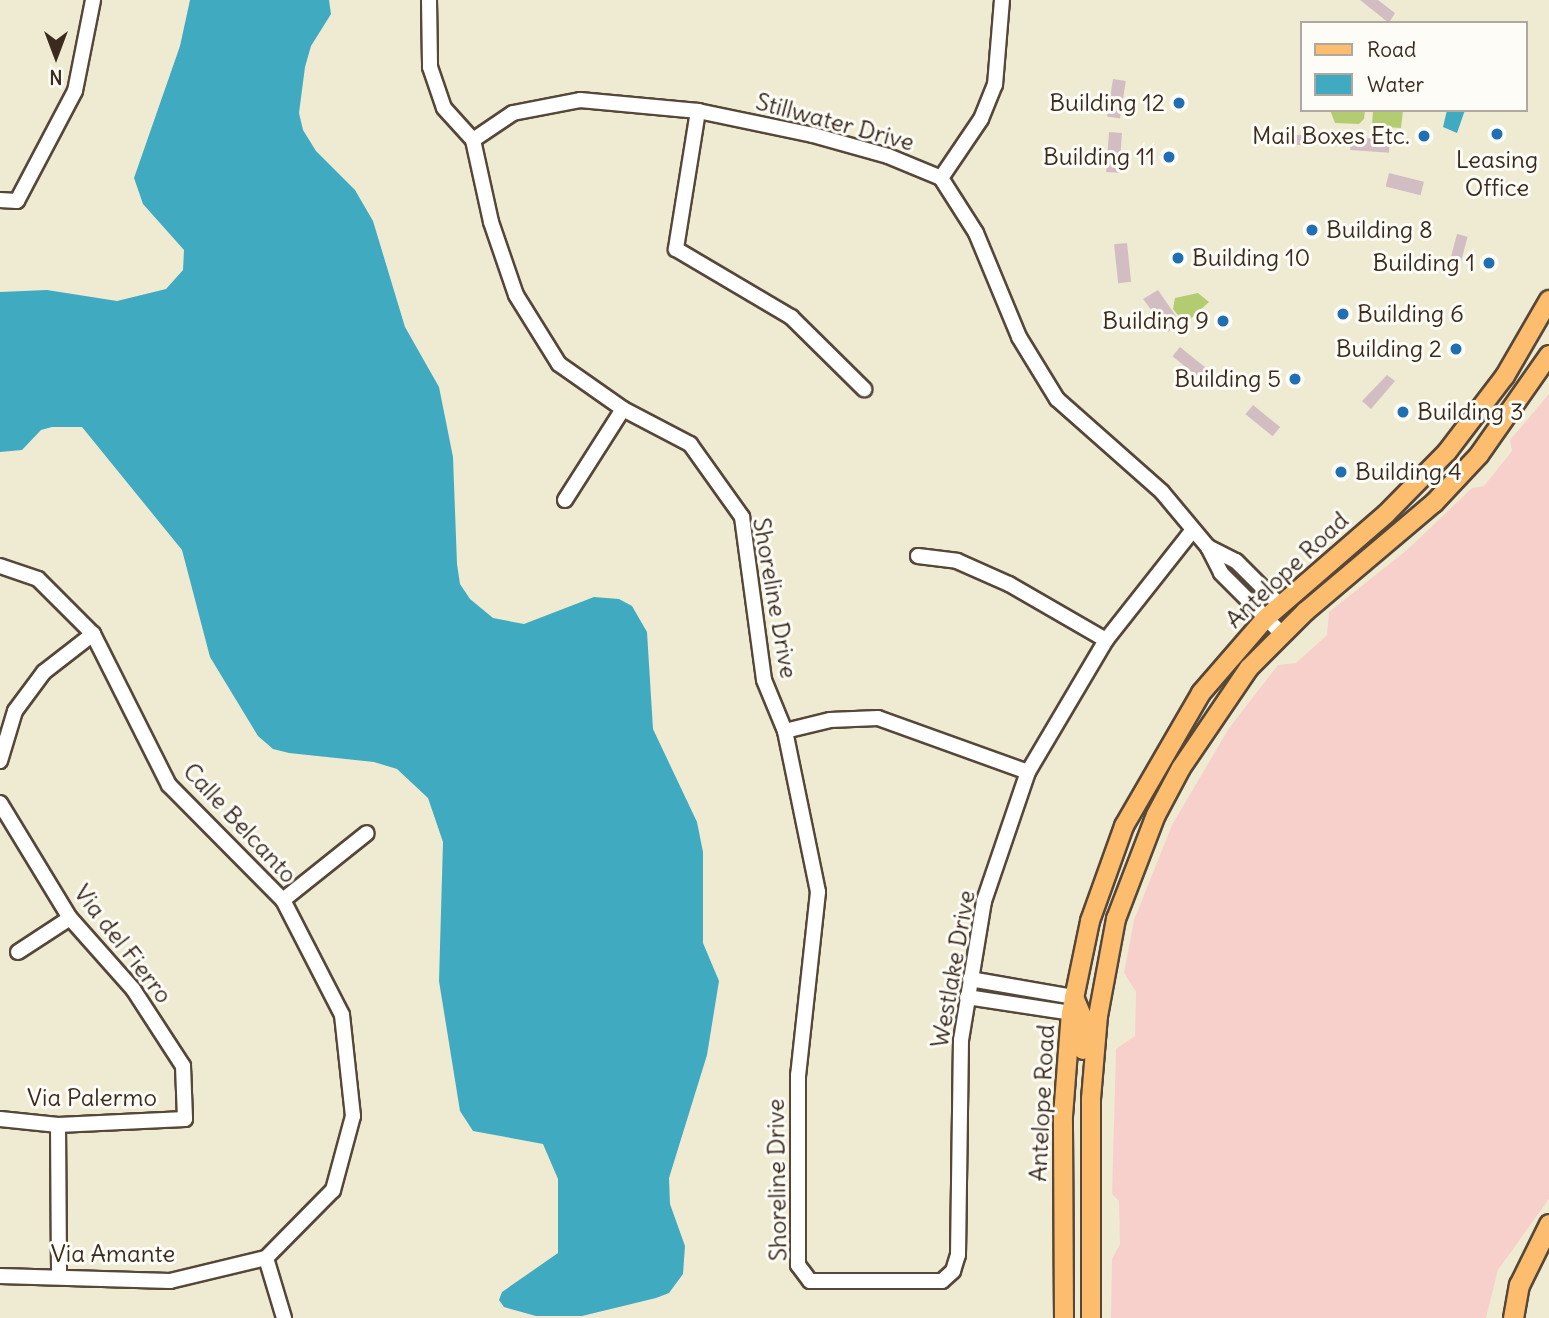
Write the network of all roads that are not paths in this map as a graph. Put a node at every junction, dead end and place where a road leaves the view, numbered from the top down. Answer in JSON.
{"nodes":[{"id":1,"x":93,"y":0,"type":"edge"},
{"id":2,"x":429,"y":0,"type":"edge"},
{"id":3,"x":1002,"y":0,"type":"edge"},
{"id":4,"x":698,"y":111,"type":"junction"},
{"id":5,"x":473,"y":141,"type":"junction"},
{"id":6,"x":941,"y":178,"type":"junction"},
{"id":7,"x":0,"y":200,"type":"edge"},
{"id":8,"x":1549,"y":300,"type":"edge"},
{"id":9,"x":1549,"y":355,"type":"edge"},
{"id":10,"x":864,"y":389,"type":"dead end"},
{"id":11,"x":622,"y":410,"type":"junction"},
{"id":12,"x":565,"y":500,"type":"dead end"},
{"id":13,"x":1192,"y":531,"type":"junction"},
{"id":14,"x":1208,"y":547,"type":"junction"},
{"id":15,"x":918,"y":556,"type":"dead end"},
{"id":16,"x":0,"y":566,"type":"edge"},
{"id":17,"x":1279,"y":604,"type":"junction"},
{"id":18,"x":1266,"y":618,"type":"junction"},
{"id":19,"x":93,"y":634,"type":"junction"},
{"id":20,"x":1282,"y":634,"type":"junction"},
{"id":21,"x":1106,"y":640,"type":"junction"},
{"id":22,"x":785,"y":732,"type":"junction"},
{"id":23,"x":0,"y":761,"type":"edge"},
{"id":24,"x":1028,"y":772,"type":"junction"},
{"id":25,"x":0,"y":803,"type":"edge"},
{"id":26,"x":367,"y":833,"type":"dead end"},
{"id":27,"x":1107,"y":871,"type":"junction"},
{"id":28,"x":283,"y":900,"type":"junction"},
{"id":29,"x":70,"y":918,"type":"junction"},
{"id":30,"x":19,"y":952,"type":"dead end"},
{"id":31,"x":970,"y":979,"type":"junction"},
{"id":32,"x":967,"y":997,"type":"junction"},
{"id":33,"x":1072,"y":1005,"type":"junction"},
{"id":34,"x":1098,"y":1016,"type":"junction"},
{"id":35,"x":0,"y":1119,"type":"edge"},
{"id":36,"x":185,"y":1119,"type":"joint"},
{"id":37,"x":58,"y":1125,"type":"junction"},
{"id":38,"x":1091,"y":1125,"type":"junction"},
{"id":39,"x":1549,"y":1224,"type":"edge"},
{"id":40,"x":266,"y":1258,"type":"junction"},
{"id":41,"x":802,"y":1274,"type":"joint"},
{"id":42,"x":0,"y":1276,"type":"edge"},
{"id":43,"x":59,"y":1277,"type":"junction"},
{"id":44,"x":284,"y":1318,"type":"edge"},
{"id":45,"x":1064,"y":1318,"type":"edge"},
{"id":46,"x":1091,"y":1318,"type":"edge"},
{"id":47,"x":1513,"y":1318,"type":"edge"}],
"edges":[{"from":1,"to":7,"type":"street"},
{"from":2,"to":5,"type":"street","name":"Shoreline Drive"},
{"from":3,"to":6,"type":"street"},
{"from":4,"to":5,"type":"street","name":"Stillwater Drive"},
{"from":4,"to":6,"type":"street","name":"Stillwater Drive"},
{"from":4,"to":10,"type":"street"},
{"from":5,"to":11,"type":"street","name":"Shoreline Drive"},
{"from":6,"to":13,"type":"street"},
{"from":8,"to":17,"type":"main road","name":"Antelope Road"},
{"from":9,"to":20,"type":"main road","name":"Antelope Road"},
{"from":11,"to":12,"type":"street"},
{"from":11,"to":22,"type":"street","name":"Shoreline Drive"},
{"from":13,"to":14,"type":"street"},
{"from":13,"to":21,"type":"street","name":"Westlake Drive"},
{"from":14,"to":17,"type":"street"},
{"from":14,"to":18,"type":"street"},
{"from":15,"to":21,"type":"street"},
{"from":16,"to":19,"type":"street","name":"Calle Belcanto"},
{"from":17,"to":18,"type":"main road","name":"Antelope Road"},
{"from":18,"to":20,"type":"street"},
{"from":18,"to":27,"type":"main road","name":"Antelope Road"},
{"from":19,"to":23,"type":"street"},
{"from":19,"to":28,"type":"street","name":"Calle Belcanto"},
{"from":20,"to":34,"type":"main road","name":"Antelope Road"},
{"from":21,"to":24,"type":"street","name":"Westlake Drive"},
{"from":22,"to":24,"type":"street"},
{"from":22,"to":41,"type":"street","name":"Shoreline Drive"},
{"from":24,"to":31,"type":"street","name":"Westlake Drive"},
{"from":25,"to":29,"type":"street","name":"Via del Fierro"},
{"from":26,"to":28,"type":"street"},
{"from":27,"to":33,"type":"main road","name":"Antelope Road"},
{"from":27,"to":34,"type":"main road"},
{"from":28,"to":40,"type":"street","name":"Calle Belcanto"},
{"from":29,"to":30,"type":"street"},
{"from":29,"to":36,"type":"street","name":"Via del Fierro"},
{"from":31,"to":32,"type":"street","name":"Westlake Drive"},
{"from":31,"to":33,"type":"street"},
{"from":32,"to":33,"type":"street"},
{"from":32,"to":41,"type":"street","name":"Westlake Drive"},
{"from":33,"to":38,"type":"main road"},
{"from":33,"to":45,"type":"main road","name":"Antelope Road"},
{"from":34,"to":38,"type":"main road","name":"Antelope Road"},
{"from":35,"to":37,"type":"street","name":"Via Palermo"},
{"from":36,"to":37,"type":"street","name":"Via Palermo"},
{"from":37,"to":43,"type":"street"},
{"from":38,"to":46,"type":"main road","name":"Antelope Road"},
{"from":39,"to":47,"type":"highway"},
{"from":40,"to":43,"type":"street","name":"Via Amante"},
{"from":40,"to":44,"type":"street"},
{"from":42,"to":43,"type":"street","name":"Via Amante"}]}
